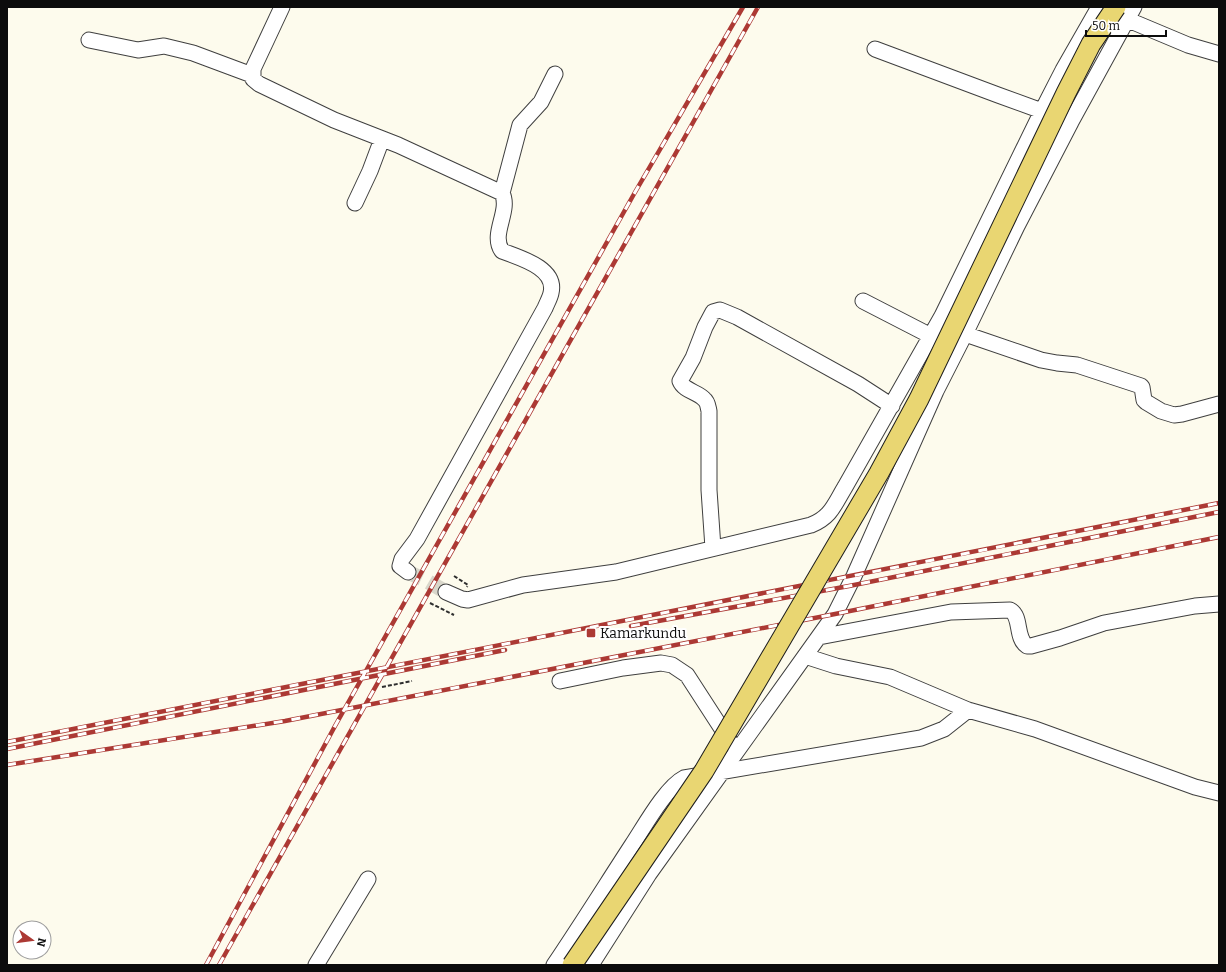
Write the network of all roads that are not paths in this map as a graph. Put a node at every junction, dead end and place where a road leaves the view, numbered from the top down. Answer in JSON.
{"nodes":[{"id":1,"x":282,"y":7,"type":"edge"},
{"id":2,"x":1098,"y":7,"type":"edge"},
{"id":3,"x":1125,"y":11,"type":"edge"},
{"id":4,"x":89,"y":40,"type":"dead end"},
{"id":5,"x":875,"y":48,"type":"dead end"},
{"id":6,"x":1219,"y":54,"type":"edge"},
{"id":7,"x":555,"y":74,"type":"dead end"},
{"id":8,"x":252,"y":75,"type":"junction"},
{"id":9,"x":1042,"y":111,"type":"junction"},
{"id":10,"x":382,"y":139,"type":"junction"},
{"id":11,"x":502,"y":193,"type":"junction"},
{"id":12,"x":355,"y":203,"type":"dead end"},
{"id":13,"x":863,"y":301,"type":"dead end"},
{"id":14,"x":965,"y":334,"type":"junction"},
{"id":15,"x":931,"y":336,"type":"junction"},
{"id":16,"x":1219,"y":404,"type":"edge"},
{"id":17,"x":892,"y":406,"type":"junction"},
{"id":18,"x":713,"y":548,"type":"junction"},
{"id":19,"x":408,"y":572,"type":"dead end"},
{"id":20,"x":446,"y":592,"type":"tunnel mouth"},
{"id":21,"x":1219,"y":604,"type":"edge"},
{"id":22,"x":819,"y":637,"type":"junction"},
{"id":23,"x":806,"y":656,"type":"junction"},
{"id":24,"x":560,"y":681,"type":"dead end"},
{"id":25,"x":968,"y":710,"type":"junction"},
{"id":26,"x":737,"y":752,"type":"junction"},
{"id":27,"x":722,"y":772,"type":"junction"},
{"id":28,"x":1219,"y":793,"type":"edge"},
{"id":29,"x":368,"y":879,"type":"dead end"},
{"id":30,"x":316,"y":965,"type":"edge"},
{"id":31,"x":554,"y":965,"type":"edge"},
{"id":32,"x":572,"y":965,"type":"edge"},
{"id":33,"x":591,"y":965,"type":"edge"}],
"edges":[{"from":1,"to":8,"type":"street"},
{"from":2,"to":9,"type":"street"},
{"from":3,"to":6,"type":"street"},
{"from":3,"to":14,"type":"street"},
{"from":3,"to":32,"type":"main road","bridge":true},
{"from":4,"to":8,"type":"street"},
{"from":5,"to":9,"type":"street"},
{"from":7,"to":11,"type":"street"},
{"from":8,"to":10,"type":"street"},
{"from":9,"to":15,"type":"street"},
{"from":10,"to":11,"type":"street"},
{"from":10,"to":12,"type":"street"},
{"from":11,"to":19,"type":"street"},
{"from":13,"to":15,"type":"street"},
{"from":14,"to":16,"type":"street"},
{"from":14,"to":22,"type":"street"},
{"from":15,"to":17,"type":"street"},
{"from":17,"to":18,"type":"street"},
{"from":17,"to":18,"type":"street"},
{"from":18,"to":20,"type":"street"},
{"from":21,"to":22,"type":"street"},
{"from":22,"to":23,"type":"street"},
{"from":23,"to":25,"type":"street"},
{"from":23,"to":26,"type":"street"},
{"from":24,"to":26,"type":"street"},
{"from":25,"to":27,"type":"street"},
{"from":25,"to":28,"type":"street"},
{"from":26,"to":27,"type":"street"},
{"from":27,"to":31,"type":"street"},
{"from":27,"to":33,"type":"street"},
{"from":29,"to":30,"type":"street"}]}
